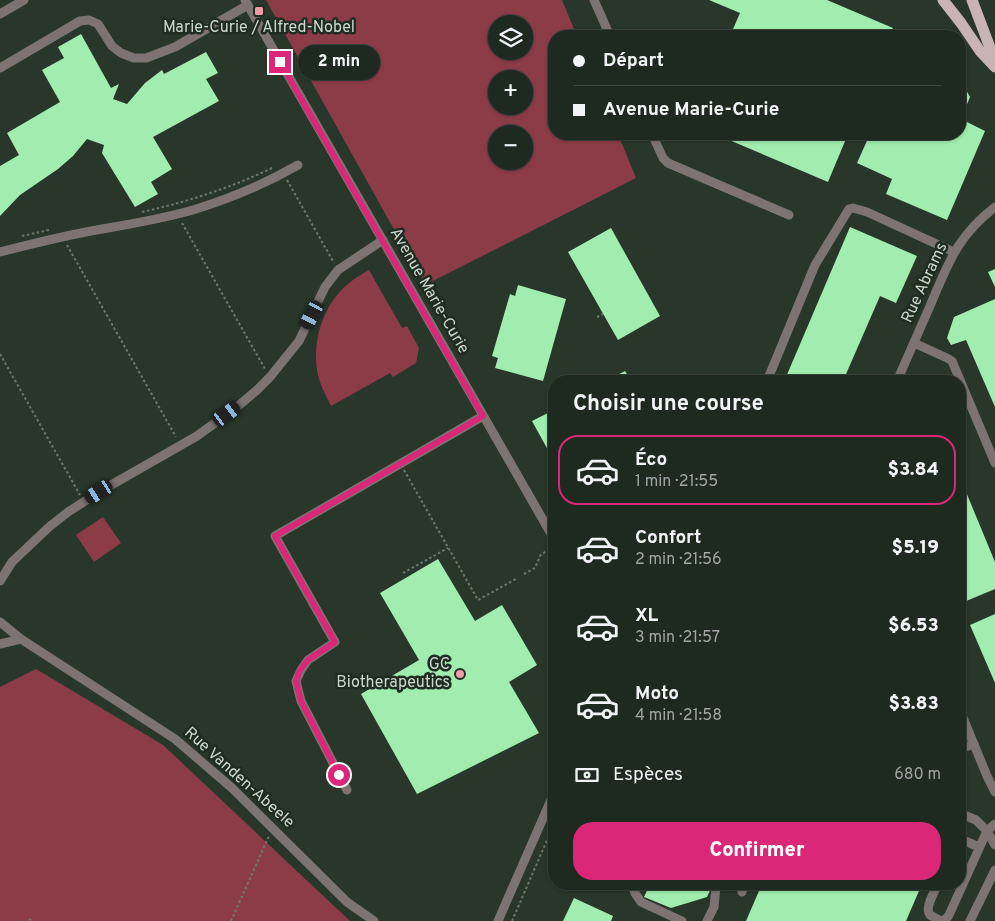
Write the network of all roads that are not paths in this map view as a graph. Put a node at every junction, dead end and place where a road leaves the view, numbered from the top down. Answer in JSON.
{"nodes":[{"id":1,"x":24,"y":0,"type":"edge"},
{"id":2,"x":594,"y":0,"type":"edge"},
{"id":3,"x":943,"y":0,"type":"edge"},
{"id":4,"x":972,"y":0,"type":"edge"},
{"id":5,"x":246,"y":2,"type":"edge"},
{"id":6,"x":0,"y":14,"type":"edge"},
{"id":7,"x":607,"y":30,"type":"edge"},
{"id":8,"x":966,"y":30,"type":"edge"},
{"id":9,"x":966,"y":30,"type":"edge"},
{"id":10,"x":995,"y":66,"type":"edge"},
{"id":11,"x":0,"y":68,"type":"edge"},
{"id":12,"x":655,"y":140,"type":"edge"},
{"id":13,"x":298,"y":165,"type":"dead end"},
{"id":14,"x":995,"y":207,"type":"edge"},
{"id":15,"x":790,"y":215,"type":"dead end"},
{"id":16,"x":383,"y":240,"type":"junction"},
{"id":17,"x":0,"y":252,"type":"edge"},
{"id":18,"x":954,"y":252,"type":"junction"},
{"id":19,"x":914,"y":344,"type":"junction"},
{"id":20,"x":770,"y":375,"type":"edge"},
{"id":21,"x":900,"y":375,"type":"edge"},
{"id":22,"x":958,"y":375,"type":"edge"},
{"id":23,"x":966,"y":394,"type":"edge"},
{"id":24,"x":483,"y":416,"type":"junction"},
{"id":25,"x":995,"y":463,"type":"edge"},
{"id":26,"x":548,"y":530,"type":"edge"},
{"id":27,"x":0,"y":581,"type":"edge"},
{"id":28,"x":0,"y":622,"type":"edge"},
{"id":29,"x":21,"y":639,"type":"junction"},
{"id":30,"x":0,"y":644,"type":"edge"},
{"id":31,"x":966,"y":725,"type":"edge"},
{"id":32,"x":974,"y":744,"type":"junction"},
{"id":33,"x":966,"y":747,"type":"edge"},
{"id":34,"x":347,"y":790,"type":"dead end"},
{"id":35,"x":995,"y":792,"type":"edge"},
{"id":36,"x":548,"y":807,"type":"edge"},
{"id":37,"x":966,"y":816,"type":"edge"},
{"id":38,"x":995,"y":824,"type":"edge"},
{"id":39,"x":987,"y":831,"type":"junction"},
{"id":40,"x":966,"y":841,"type":"edge"},
{"id":41,"x":995,"y":845,"type":"edge"},
{"id":42,"x":979,"y":847,"type":"junction"},
{"id":43,"x":995,"y":870,"type":"edge"},
{"id":44,"x":966,"y":876,"type":"edge"},
{"id":45,"x":634,"y":890,"type":"edge"},
{"id":46,"x":716,"y":890,"type":"edge"},
{"id":47,"x":935,"y":890,"type":"edge"},
{"id":48,"x":960,"y":890,"type":"edge"},
{"id":49,"x":374,"y":921,"type":"edge"},
{"id":50,"x":498,"y":921,"type":"edge"},
{"id":51,"x":682,"y":921,"type":"edge"},
{"id":52,"x":707,"y":921,"type":"edge"},
{"id":53,"x":970,"y":921,"type":"edge"}],
"edges":[{"from":1,"to":6,"type":"street"},
{"from":2,"to":7,"type":"street"},
{"from":3,"to":8,"type":"main road"},
{"from":4,"to":10,"type":"main road"},
{"from":5,"to":11,"type":"street"},
{"from":5,"to":16,"type":"street","name":"Avenue Marie-Curie"},
{"from":9,"to":10,"type":"main road"},
{"from":12,"to":15,"type":"street"},
{"from":13,"to":17,"type":"street"},
{"from":14,"to":18,"type":"street","name":"Rue Abrams"},
{"from":16,"to":24,"type":"street","name":"Avenue Marie-Curie"},
{"from":16,"to":27,"type":"street"},
{"from":18,"to":19,"type":"street","name":"Rue Abrams"},
{"from":18,"to":20,"type":"street"},
{"from":19,"to":21,"type":"street","name":"Rue Abrams"},
{"from":19,"to":22,"type":"street"},
{"from":23,"to":25,"type":"street"},
{"from":24,"to":26,"type":"street","name":"Avenue Marie-Curie"},
{"from":24,"to":34,"type":"street"},
{"from":28,"to":29,"type":"street","name":"Rue Vanden-Abeele"},
{"from":29,"to":30,"type":"street"},
{"from":29,"to":49,"type":"street","name":"Rue Vanden-Abeele"},
{"from":31,"to":32,"type":"street"},
{"from":32,"to":33,"type":"street"},
{"from":32,"to":35,"type":"street"},
{"from":36,"to":50,"type":"street"},
{"from":37,"to":39,"type":"street"},
{"from":38,"to":39,"type":"street"},
{"from":39,"to":41,"type":"street"},
{"from":39,"to":42,"type":"street"},
{"from":40,"to":42,"type":"street"},
{"from":42,"to":44,"type":"street"},
{"from":43,"to":53,"type":"street"},
{"from":45,"to":51,"type":"street"},
{"from":46,"to":52,"type":"street"},
{"from":47,"to":48,"type":"street"}]}
